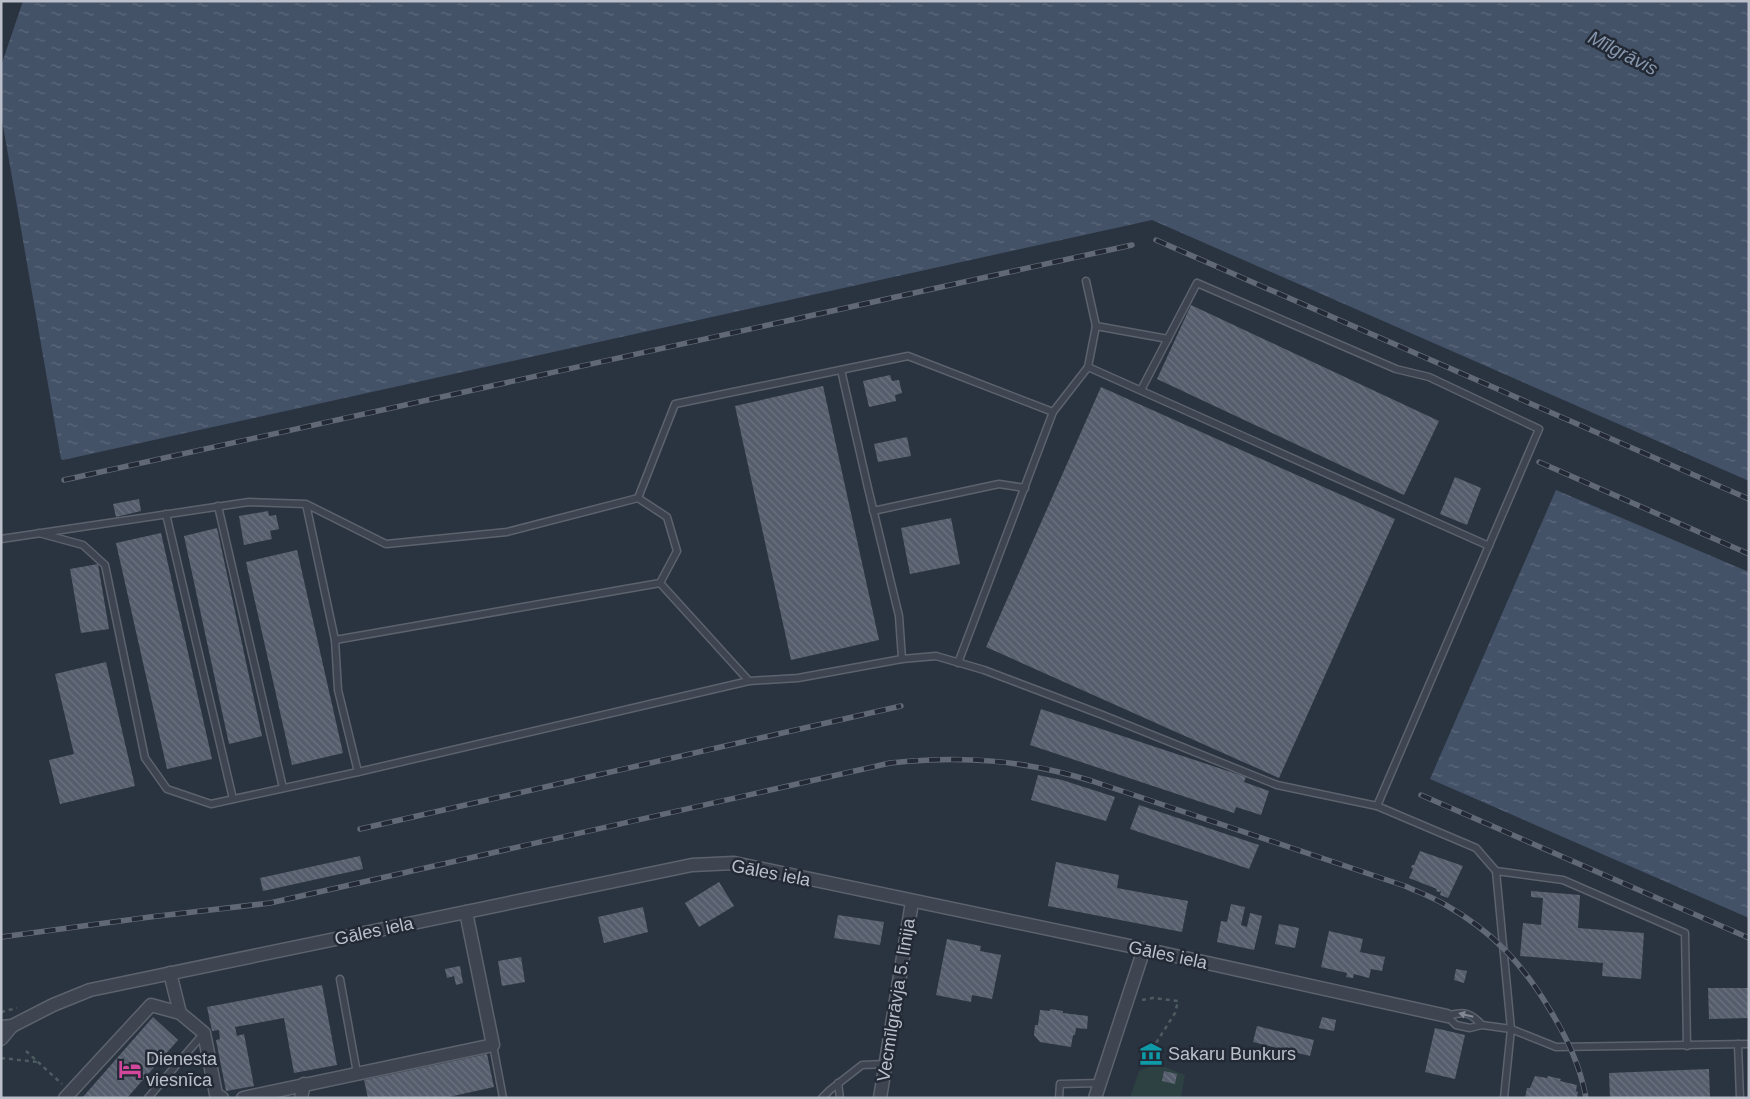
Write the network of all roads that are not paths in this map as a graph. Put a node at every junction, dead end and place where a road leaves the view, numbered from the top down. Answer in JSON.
{"nodes":[{"id":1,"x":1086,"y":281,"type":"dead end"},
{"id":2,"x":1096,"y":326,"type":"junction"},
{"id":3,"x":1168,"y":339,"type":"junction"},
{"id":4,"x":1088,"y":367,"type":"junction"},
{"id":5,"x":841,"y":370,"type":"junction"},
{"id":6,"x":1141,"y":390,"type":"junction"},
{"id":7,"x":1053,"y":412,"type":"junction"},
{"id":8,"x":1024,"y":488,"type":"junction"},
{"id":9,"x":638,"y":498,"type":"junction"},
{"id":10,"x":306,"y":504,"type":"junction"},
{"id":11,"x":218,"y":506,"type":"junction"},
{"id":12,"x":873,"y":511,"type":"junction"},
{"id":13,"x":166,"y":514,"type":"junction"},
{"id":14,"x":39,"y":533,"type":"junction"},
{"id":15,"x":1,"y":539,"type":"edge"},
{"id":16,"x":1489,"y":546,"type":"junction"},
{"id":17,"x":660,"y":582,"type":"junction"},
{"id":18,"x":335,"y":640,"type":"junction"},
{"id":19,"x":902,"y":659,"type":"junction"},
{"id":20,"x":958,"y":663,"type":"junction"},
{"id":21,"x":749,"y":681,"type":"junction"},
{"id":22,"x":358,"y":772,"type":"junction"},
{"id":23,"x":282,"y":788,"type":"junction"},
{"id":24,"x":233,"y":799,"type":"junction"},
{"id":25,"x":1377,"y":806,"type":"junction"},
{"id":26,"x":1496,"y":871,"type":"junction"},
{"id":27,"x":912,"y":902,"type":"junction"},
{"id":28,"x":466,"y":912,"type":"junction"},
{"id":29,"x":1144,"y":949,"type":"junction"},
{"id":30,"x":170,"y":973,"type":"junction"},
{"id":31,"x":340,"y":978,"type":"dead end"},
{"id":32,"x":180,"y":1013,"type":"junction"},
{"id":33,"x":1447,"y":1016,"type":"junction"},
{"id":34,"x":1482,"y":1025,"type":"junction"},
{"id":35,"x":6,"y":1027,"type":"edge"},
{"id":36,"x":1511,"y":1029,"type":"junction"},
{"id":37,"x":204,"y":1033,"type":"junction"},
{"id":38,"x":1,"y":1039,"type":"edge"},
{"id":39,"x":1738,"y":1044,"type":"junction"},
{"id":40,"x":1749,"y":1044,"type":"edge"},
{"id":41,"x":494,"y":1045,"type":"junction"},
{"id":42,"x":1687,"y":1046,"type":"junction"},
{"id":43,"x":885,"y":1064,"type":"junction"},
{"id":44,"x":357,"y":1073,"type":"junction"},
{"id":45,"x":838,"y":1083,"type":"junction"},
{"id":46,"x":1100,"y":1083,"type":"junction"},
{"id":47,"x":304,"y":1084,"type":"junction"},
{"id":48,"x":68,"y":1095,"type":"edge"},
{"id":49,"x":148,"y":1098,"type":"edge"},
{"id":50,"x":222,"y":1098,"type":"edge"},
{"id":51,"x":243,"y":1098,"type":"edge"},
{"id":52,"x":301,"y":1098,"type":"edge"},
{"id":53,"x":503,"y":1098,"type":"edge"},
{"id":54,"x":822,"y":1098,"type":"edge"},
{"id":55,"x":840,"y":1098,"type":"edge"},
{"id":56,"x":880,"y":1098,"type":"edge"},
{"id":57,"x":1059,"y":1098,"type":"edge"},
{"id":58,"x":1095,"y":1098,"type":"edge"},
{"id":59,"x":1504,"y":1098,"type":"edge"},
{"id":60,"x":1740,"y":1098,"type":"edge"}],
"edges":[{"from":1,"to":2,"type":"lane"},
{"from":2,"to":3,"type":"lane"},
{"from":2,"to":4,"type":"lane"},
{"from":3,"to":6,"type":"lane"},
{"from":3,"to":16,"type":"lane"},
{"from":4,"to":6,"type":"lane"},
{"from":4,"to":7,"type":"lane"},
{"from":5,"to":7,"type":"lane"},
{"from":5,"to":9,"type":"lane"},
{"from":5,"to":12,"type":"lane"},
{"from":6,"to":16,"type":"lane"},
{"from":7,"to":8,"type":"lane"},
{"from":8,"to":12,"type":"lane"},
{"from":8,"to":20,"type":"lane"},
{"from":9,"to":10,"type":"lane"},
{"from":9,"to":17,"type":"lane"},
{"from":10,"to":11,"type":"lane"},
{"from":10,"to":18,"type":"lane"},
{"from":11,"to":13,"type":"lane"},
{"from":11,"to":23,"type":"lane"},
{"from":12,"to":19,"type":"lane"},
{"from":13,"to":14,"type":"lane"},
{"from":13,"to":24,"type":"lane"},
{"from":14,"to":15,"type":"lane"},
{"from":14,"to":24,"type":"lane"},
{"from":16,"to":25,"type":"lane"},
{"from":17,"to":18,"type":"lane"},
{"from":17,"to":21,"type":"lane"},
{"from":18,"to":22,"type":"lane"},
{"from":19,"to":20,"type":"lane"},
{"from":19,"to":21,"type":"lane"},
{"from":20,"to":25,"type":"lane"},
{"from":21,"to":22,"type":"lane"},
{"from":22,"to":23,"type":"lane"},
{"from":23,"to":24,"type":"lane"},
{"from":25,"to":26,"type":"lane"},
{"from":26,"to":36,"type":"lane"},
{"from":26,"to":42,"type":"lane"},
{"from":27,"to":28,"type":"street","name":"Gāles iela"},
{"from":27,"to":29,"type":"street","name":"Gāles iela"},
{"from":27,"to":43,"type":"street","name":"Vecmīlgrāvja 5. līnija"},
{"from":28,"to":30,"type":"street","name":"Gāles iela"},
{"from":28,"to":41,"type":"street"},
{"from":29,"to":33,"type":"street","name":"Gāles iela"},
{"from":29,"to":46,"type":"street"},
{"from":30,"to":32,"type":"street"},
{"from":30,"to":35,"type":"street","name":"Gāles iela"},
{"from":31,"to":44,"type":"lane"},
{"from":32,"to":37,"type":"street"},
{"from":32,"to":48,"type":"street"},
{"from":33,"to":34,"type":"lane"},
{"from":34,"to":33,"type":"lane","one_way":true},
{"from":34,"to":36,"type":"lane"},
{"from":35,"to":38,"type":"street","name":"Gāles iela"},
{"from":36,"to":42,"type":"lane"},
{"from":36,"to":59,"type":"lane"},
{"from":37,"to":49,"type":"lane"},
{"from":37,"to":50,"type":"street"},
{"from":39,"to":40,"type":"lane"},
{"from":39,"to":42,"type":"lane"},
{"from":39,"to":60,"type":"lane"},
{"from":41,"to":44,"type":"street"},
{"from":41,"to":53,"type":"lane"},
{"from":43,"to":45,"type":"lane"},
{"from":43,"to":56,"type":"street","name":"Vecmīlgrāvja 5. līnija"},
{"from":44,"to":47,"type":"street"},
{"from":45,"to":54,"type":"lane"},
{"from":45,"to":55,"type":"lane"},
{"from":46,"to":57,"type":"lane"},
{"from":46,"to":58,"type":"street"},
{"from":47,"to":51,"type":"street"},
{"from":47,"to":52,"type":"street"}]}
